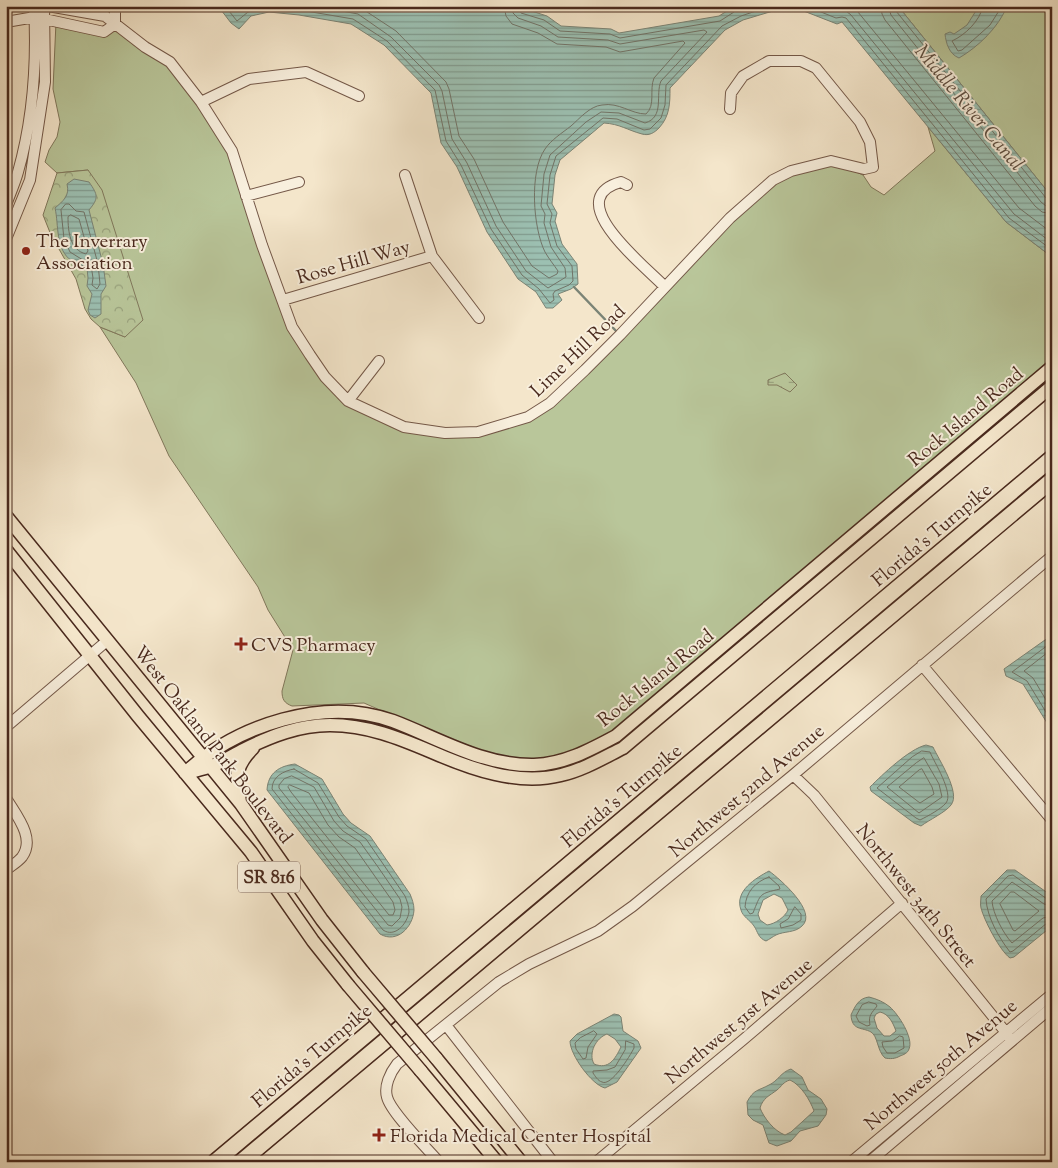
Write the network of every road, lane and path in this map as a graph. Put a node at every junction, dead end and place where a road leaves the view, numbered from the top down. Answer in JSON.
{"nodes":[{"id":1,"x":10,"y":6,"type":"edge"},
{"id":2,"x":34,"y":6,"type":"edge"},
{"id":3,"x":44,"y":6,"type":"edge"},
{"id":4,"x":48,"y":6,"type":"edge"},
{"id":5,"x":115,"y":6,"type":"edge"},
{"id":6,"x":6,"y":7,"type":"edge"},
{"id":7,"x":40,"y":19,"type":"junction"},
{"id":8,"x":6,"y":22,"type":"edge"},
{"id":9,"x":116,"y":24,"type":"junction"},
{"id":10,"x":359,"y":96,"type":"dead end"},
{"id":11,"x":201,"y":102,"type":"junction"},
{"id":12,"x":730,"y":109,"type":"dead end"},
{"id":13,"x":405,"y":175,"type":"dead end"},
{"id":14,"x":299,"y":182,"type":"dead end"},
{"id":15,"x":627,"y":185,"type":"dead end"},
{"id":16,"x":246,"y":196,"type":"junction"},
{"id":17,"x":6,"y":205,"type":"edge"},
{"id":18,"x":6,"y":239,"type":"edge"},
{"id":19,"x":432,"y":256,"type":"junction"},
{"id":20,"x":665,"y":286,"type":"junction"},
{"id":21,"x":283,"y":300,"type":"junction"},
{"id":22,"x":479,"y":318,"type":"dead end"},
{"id":23,"x":379,"y":361,"type":"dead end"},
{"id":24,"x":1052,"y":367,"type":"edge"},
{"id":25,"x":1052,"y":386,"type":"edge"},
{"id":26,"x":348,"y":400,"type":"junction"},
{"id":27,"x":1052,"y":458,"type":"edge"},
{"id":28,"x":1052,"y":480,"type":"edge"},
{"id":29,"x":6,"y":516,"type":"edge"},
{"id":30,"x":6,"y":550,"type":"edge"},
{"id":31,"x":1052,"y":556,"type":"edge"},
{"id":32,"x":108,"y":640,"type":"junction"},
{"id":33,"x":90,"y":656,"type":"junction"},
{"id":34,"x":922,"y":665,"type":"junction"},
{"id":35,"x":6,"y":727,"type":"edge"},
{"id":36,"x":259,"y":742,"type":"junction"},
{"id":37,"x":207,"y":762,"type":"junction"},
{"id":38,"x":185,"y":773,"type":"junction"},
{"id":39,"x":792,"y":775,"type":"junction"},
{"id":40,"x":6,"y":798,"type":"edge"},
{"id":41,"x":241,"y":804,"type":"junction"},
{"id":42,"x":1052,"y":820,"type":"edge"},
{"id":43,"x":6,"y":870,"type":"edge"},
{"id":44,"x":902,"y":903,"type":"junction"},
{"id":45,"x":1052,"y":994,"type":"edge"},
{"id":46,"x":1052,"y":1007,"type":"edge"},
{"id":47,"x":446,"y":1025,"type":"junction"},
{"id":48,"x":1009,"y":1036,"type":"junction"},
{"id":49,"x":895,"y":1132,"type":"junction"},
{"id":50,"x":216,"y":1162,"type":"edge"},
{"id":51,"x":242,"y":1162,"type":"edge"},
{"id":52,"x":439,"y":1162,"type":"edge"},
{"id":53,"x":496,"y":1162,"type":"edge"},
{"id":54,"x":521,"y":1162,"type":"edge"},
{"id":55,"x":553,"y":1162,"type":"edge"},
{"id":56,"x":596,"y":1162,"type":"edge"},
{"id":57,"x":851,"y":1162,"type":"edge"},
{"id":58,"x":869,"y":1162,"type":"edge"}],
"edges":[{"from":1,"to":6,"type":"street"},
{"from":2,"to":7,"type":"street"},
{"from":3,"to":7,"type":"street"},
{"from":4,"to":9,"type":"street","name":"Lime Hill Road"},
{"from":5,"to":9,"type":"street"},
{"from":7,"to":8,"type":"street"},
{"from":7,"to":9,"type":"street"},
{"from":7,"to":17,"type":"street"},
{"from":7,"to":18,"type":"street"},
{"from":9,"to":11,"type":"street","name":"Lime Hill Road"},
{"from":10,"to":11,"type":"street"},
{"from":11,"to":16,"type":"street","name":"Lime Hill Road"},
{"from":12,"to":20,"type":"street","name":"Lime Hill Road"},
{"from":13,"to":19,"type":"street"},
{"from":14,"to":16,"type":"street"},
{"from":15,"to":20,"type":"street"},
{"from":16,"to":21,"type":"street","name":"Lime Hill Road"},
{"from":19,"to":21,"type":"street","name":"Rose Hill Way"},
{"from":19,"to":22,"type":"street"},
{"from":20,"to":26,"type":"street","name":"Lime Hill Road"},
{"from":21,"to":26,"type":"street","name":"Lime Hill Road"},
{"from":23,"to":26,"type":"street"},
{"from":24,"to":37,"type":"main road","name":"Rock Island Road"},
{"from":25,"to":36,"type":"main road","name":"Rock Island Road"},
{"from":27,"to":50,"type":"highway","name":"Florida's Turnpike"},
{"from":28,"to":51,"type":"highway","name":"Florida's Turnpike"},
{"from":29,"to":32,"type":"main road","name":"West Oakland Park Boulevard","number":"SR 816"},
{"from":30,"to":33,"type":"main road","name":"West Oakland Park Boulevard","number":"SR 816"},
{"from":31,"to":34,"type":"street","name":"Northwest 52nd Avenue"},
{"from":32,"to":33,"type":"street"},
{"from":32,"to":37,"type":"main road","name":"West Oakland Park Boulevard","number":"SR 816"},
{"from":33,"to":35,"type":"street"},
{"from":33,"to":38,"type":"main road","name":"West Oakland Park Boulevard","number":"SR 816"},
{"from":34,"to":39,"type":"street","name":"Northwest 52nd Avenue"},
{"from":34,"to":42,"type":"street"},
{"from":36,"to":37,"type":"main road","name":"Rock Island Road"},
{"from":36,"to":41,"type":"main road"},
{"from":37,"to":38,"type":"main road","name":"Rock Island Road"},
{"from":37,"to":41,"type":"main road","name":"West Oakland Park Boulevard","number":"SR 816"},
{"from":38,"to":53,"type":"main road","name":"West Oakland Park Boulevard","number":"SR 816","bridge":true},
{"from":39,"to":44,"type":"street","name":"Northwest 34th Street"},
{"from":39,"to":47,"type":"street","name":"Northwest 52nd Avenue"},
{"from":40,"to":43,"type":"street"},
{"from":41,"to":54,"type":"main road","name":"West Oakland Park Boulevard","number":"SR 816","bridge":true},
{"from":44,"to":48,"type":"street","name":"Northwest 34th Street"},
{"from":44,"to":56,"type":"street","name":"Northwest 51st Avenue"},
{"from":45,"to":48,"type":"street","name":"Northwest 50th Avenue"},
{"from":46,"to":48,"type":"street","name":"Northwest 50th Avenue"},
{"from":47,"to":52,"type":"street","name":"Northwest 52nd Avenue"},
{"from":47,"to":55,"type":"street"},
{"from":48,"to":49,"type":"street","name":"Northwest 50th Avenue"},
{"from":49,"to":57,"type":"street","name":"Northwest 50th Avenue"},
{"from":49,"to":58,"type":"street","name":"Northwest 50th Avenue"}]}
